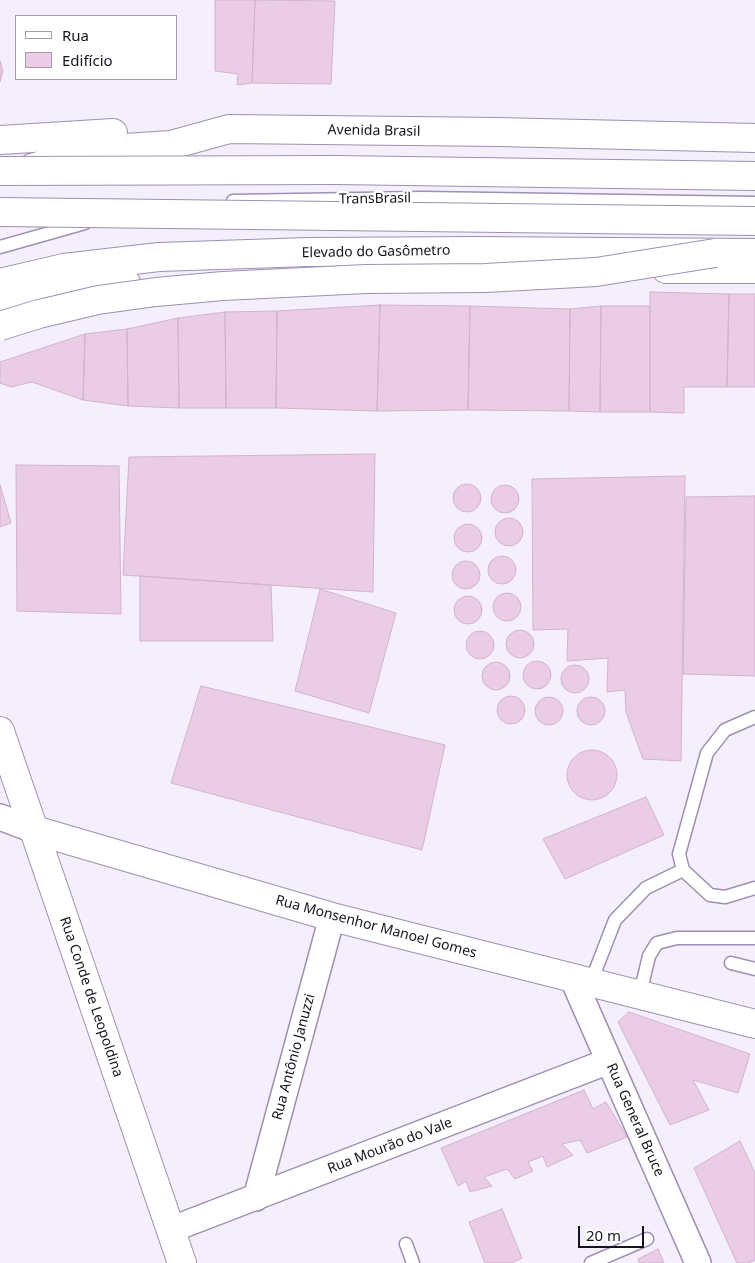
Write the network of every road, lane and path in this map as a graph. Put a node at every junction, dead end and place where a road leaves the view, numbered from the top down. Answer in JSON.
{"nodes":[{"id":1,"x":229,"y":130,"type":"junction"},
{"id":2,"x":755,"y":138,"type":"edge"},
{"id":3,"x":0,"y":140,"type":"edge"},
{"id":4,"x":0,"y":171,"type":"edge"},
{"id":5,"x":755,"y":176,"type":"edge"},
{"id":6,"x":0,"y":179,"type":"edge"},
{"id":7,"x":755,"y":203,"type":"edge"},
{"id":8,"x":0,"y":212,"type":"edge"},
{"id":9,"x":755,"y":221,"type":"edge"},
{"id":10,"x":0,"y":247,"type":"edge"},
{"id":11,"x":715,"y":253,"type":"junction"},
{"id":12,"x":755,"y":253,"type":"edge"},
{"id":13,"x":755,"y":269,"type":"edge"},
{"id":14,"x":0,"y":283,"type":"edge"},
{"id":15,"x":0,"y":308,"type":"edge"},
{"id":16,"x":0,"y":326,"type":"edge"},
{"id":17,"x":755,"y":717,"type":"edge"},
{"id":18,"x":0,"y":731,"type":"edge"},
{"id":19,"x":0,"y":817,"type":"edge"},
{"id":20,"x":34,"y":830,"type":"junction"},
{"id":21,"x":683,"y":870,"type":"junction"},
{"id":22,"x":755,"y":888,"type":"edge"},
{"id":23,"x":332,"y":917,"type":"junction"},
{"id":24,"x":755,"y":938,"type":"edge"},
{"id":25,"x":731,"y":963,"type":"dead end"},
{"id":26,"x":755,"y":969,"type":"edge"},
{"id":27,"x":582,"y":980,"type":"junction"},
{"id":28,"x":640,"y":994,"type":"junction"},
{"id":29,"x":755,"y":1024,"type":"edge"},
{"id":30,"x":609,"y":1061,"type":"junction"},
{"id":31,"x":256,"y":1198,"type":"junction"},
{"id":32,"x":170,"y":1230,"type":"junction"},
{"id":33,"x":647,"y":1239,"type":"dead end"},
{"id":34,"x":406,"y":1244,"type":"dead end"},
{"id":35,"x":182,"y":1263,"type":"edge"},
{"id":36,"x":413,"y":1263,"type":"edge"},
{"id":37,"x":591,"y":1263,"type":"edge"},
{"id":38,"x":698,"y":1263,"type":"edge"}],
"edges":[{"from":1,"to":2,"type":"main road","name":"Avenida Brasil"},
{"from":1,"to":3,"type":"main road"},
{"from":1,"to":6,"type":"main road","name":"Avenida Brasil"},
{"from":4,"to":5,"type":"main road","bridge":true},
{"from":7,"to":10,"type":"lane","name":"TransBrasil"},
{"from":8,"to":9,"type":"main road","bridge":true},
{"from":11,"to":12,"type":"main road","name":"Elevado do Gasômetro"},
{"from":11,"to":14,"type":"main road","name":"Elevado do Gasômetro","bridge":true},
{"from":11,"to":16,"type":"main road","bridge":true},
{"from":13,"to":15,"type":"main road"},
{"from":17,"to":21,"type":"lane"},
{"from":18,"to":20,"type":"main road","name":"Rua Conde de Leopoldina"},
{"from":19,"to":20,"type":"street","name":"Rua Monsenhor Manoel Gomes"},
{"from":20,"to":23,"type":"main road","name":"Rua Monsenhor Manoel Gomes"},
{"from":20,"to":32,"type":"main road","name":"Rua Conde de Leopoldina"},
{"from":21,"to":22,"type":"lane"},
{"from":21,"to":27,"type":"lane"},
{"from":23,"to":27,"type":"main road","name":"Rua Monsenhor Manoel Gomes"},
{"from":23,"to":31,"type":"street","name":"Rua Antônio Januzzi"},
{"from":24,"to":28,"type":"lane"},
{"from":25,"to":26,"type":"lane"},
{"from":27,"to":28,"type":"main road","name":"Rua Monsenhor Manoel Gomes"},
{"from":27,"to":30,"type":"street","name":"Rua General Bruce"},
{"from":28,"to":29,"type":"main road","name":"Rua Monsenhor Manoel Gomes"},
{"from":30,"to":31,"type":"street","name":"Rua Mourão do Vale"},
{"from":30,"to":38,"type":"street","name":"Rua General Bruce"},
{"from":31,"to":32,"type":"street","name":"Rua Mourão do Vale"},
{"from":32,"to":35,"type":"main road","name":"Rua Conde de Leopoldina"},
{"from":33,"to":37,"type":"lane"},
{"from":34,"to":36,"type":"lane"}]}
